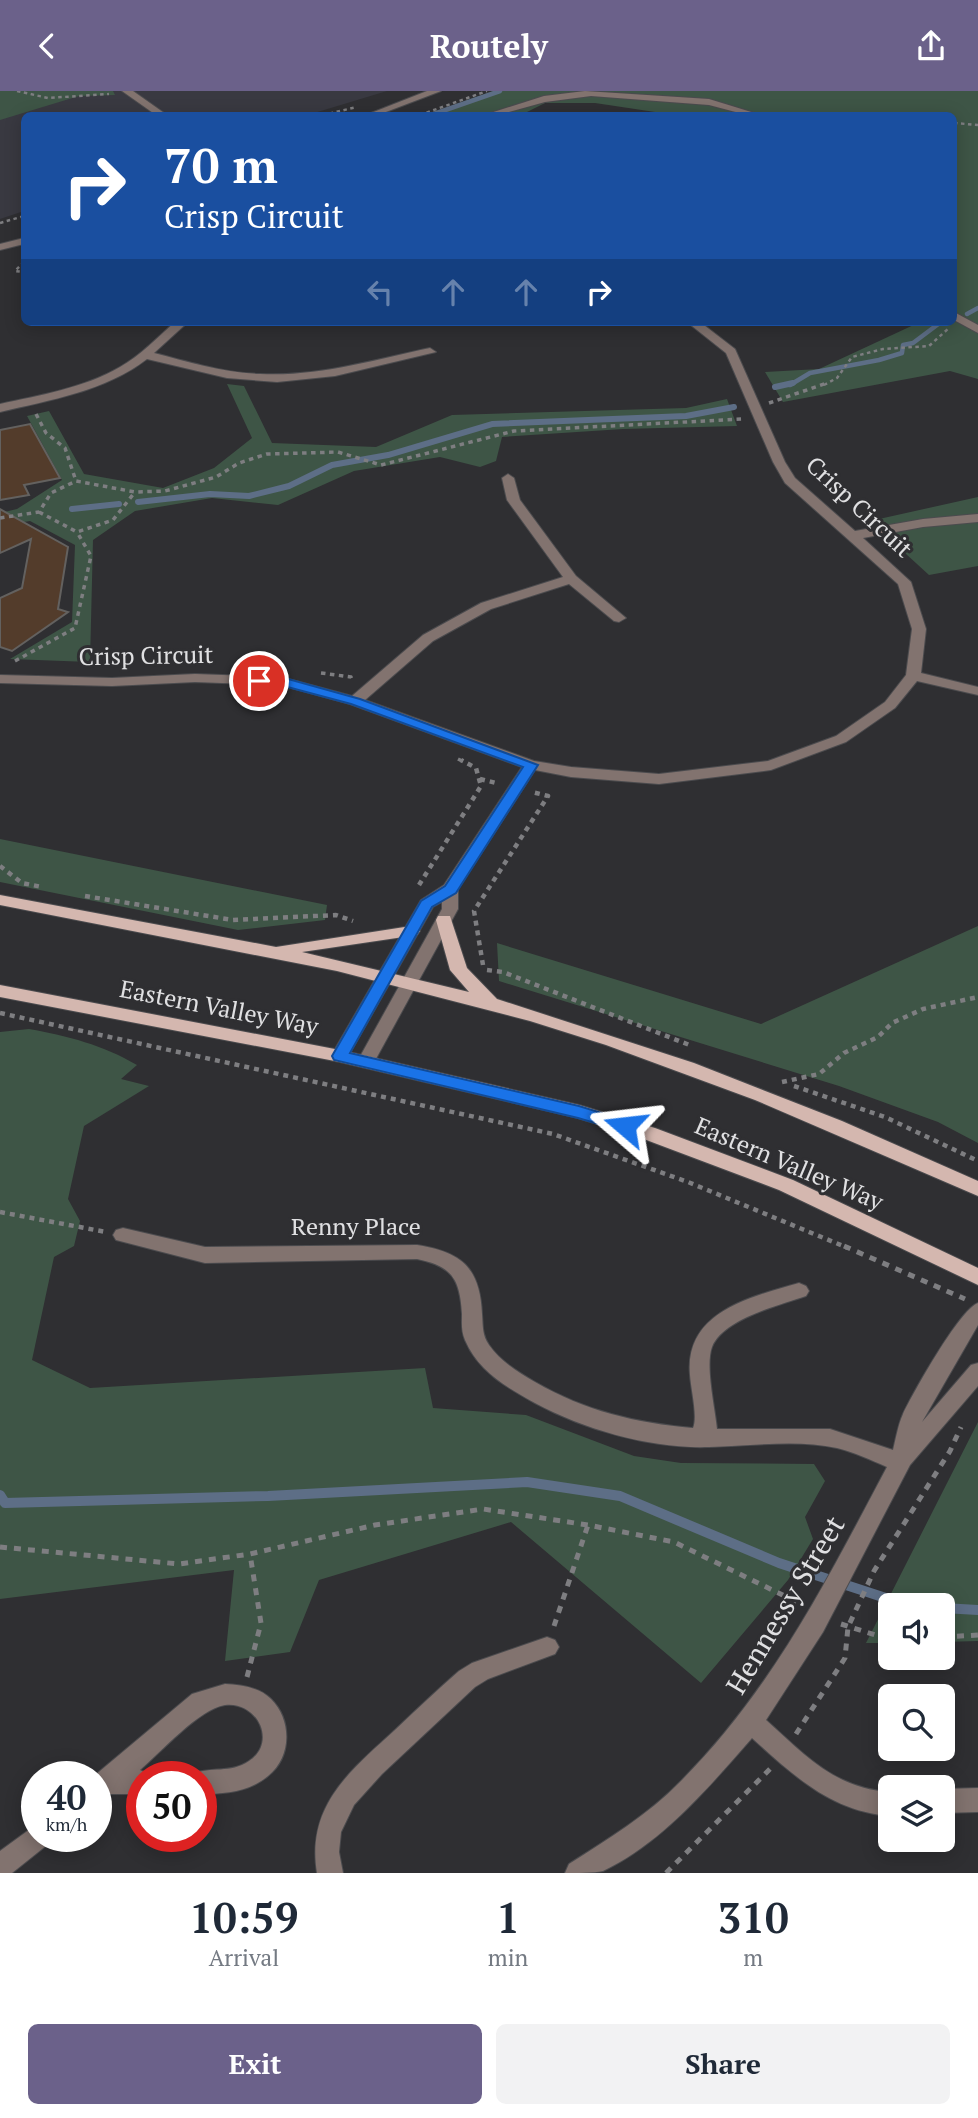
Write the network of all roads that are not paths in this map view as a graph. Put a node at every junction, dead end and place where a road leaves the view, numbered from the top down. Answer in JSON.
{"nodes":[{"id":1,"x":127,"y":91,"type":"edge"},
{"id":2,"x":436,"y":91,"type":"edge"},
{"id":3,"x":158,"y":112,"type":"edge"},
{"id":4,"x":380,"y":112,"type":"edge"},
{"id":5,"x":499,"y":112,"type":"edge"},
{"id":6,"x":745,"y":112,"type":"edge"},
{"id":7,"x":21,"y":236,"type":"edge"},
{"id":8,"x":4,"y":245,"type":"edge"},
{"id":9,"x":21,"y":249,"type":"edge"},
{"id":10,"x":957,"y":316,"type":"edge"},
{"id":11,"x":178,"y":326,"type":"edge"},
{"id":12,"x":698,"y":326,"type":"edge"},
{"id":13,"x":978,"y":330,"type":"edge"},
{"id":14,"x":430,"y":352,"type":"dead end"},
{"id":15,"x":146,"y":355,"type":"junction"},
{"id":16,"x":0,"y":408,"type":"edge"},
{"id":17,"x":508,"y":478,"type":"dead end"},
{"id":18,"x":978,"y":518,"type":"edge"},
{"id":19,"x":851,"y":536,"type":"junction"},
{"id":20,"x":571,"y":579,"type":"junction"},
{"id":21,"x":619,"y":618,"type":"dead end"},
{"id":22,"x":913,"y":676,"type":"junction"},
{"id":23,"x":0,"y":679,"type":"edge"},
{"id":24,"x":978,"y":691,"type":"edge"},
{"id":25,"x":355,"y":701,"type":"junction"},
{"id":26,"x":531,"y":765,"type":"junction"},
{"id":27,"x":450,"y":889,"type":"junction"},
{"id":28,"x":0,"y":900,"type":"edge"},
{"id":29,"x":444,"y":920,"type":"junction"},
{"id":30,"x":411,"y":931,"type":"junction"},
{"id":31,"x":269,"y":951,"type":"junction"},
{"id":32,"x":386,"y":976,"type":"junction"},
{"id":33,"x":410,"y":983,"type":"junction"},
{"id":34,"x":0,"y":991,"type":"edge"},
{"id":35,"x":493,"y":1006,"type":"junction"},
{"id":36,"x":340,"y":1056,"type":"junction"},
{"id":37,"x":366,"y":1062,"type":"junction"},
{"id":38,"x":978,"y":1189,"type":"edge"},
{"id":39,"x":123,"y":1235,"type":"road end"},
{"id":40,"x":978,"y":1277,"type":"edge"},
{"id":41,"x":799,"y":1290,"type":"dead end"},
{"id":42,"x":978,"y":1311,"type":"edge"},
{"id":43,"x":978,"y":1371,"type":"edge"},
{"id":44,"x":707,"y":1439,"type":"junction"},
{"id":45,"x":900,"y":1463,"type":"junction"},
{"id":46,"x":547,"y":1647,"type":"road end"},
{"id":47,"x":751,"y":1721,"type":"junction"},
{"id":48,"x":131,"y":1761,"type":"edge"},
{"id":49,"x":126,"y":1765,"type":"edge"},
{"id":50,"x":112,"y":1777,"type":"edge"},
{"id":51,"x":217,"y":1781,"type":"edge"},
{"id":52,"x":978,"y":1800,"type":"edge"},
{"id":53,"x":955,"y":1801,"type":"edge"},
{"id":54,"x":878,"y":1803,"type":"edge"},
{"id":55,"x":21,"y":1850,"type":"edge"},
{"id":56,"x":0,"y":1867,"type":"edge"},
{"id":57,"x":330,"y":1873,"type":"edge"},
{"id":58,"x":578,"y":1873,"type":"edge"}],
"edges":[{"from":1,"to":3,"type":"street"},
{"from":2,"to":4,"type":"street"},
{"from":5,"to":6,"type":"street"},
{"from":7,"to":8,"type":"street"},
{"from":8,"to":9,"type":"street"},
{"from":10,"to":13,"type":"street"},
{"from":11,"to":15,"type":"street"},
{"from":12,"to":19,"type":"street","name":"Crisp Circuit"},
{"from":14,"to":15,"type":"street"},
{"from":15,"to":16,"type":"street"},
{"from":17,"to":20,"type":"street"},
{"from":18,"to":19,"type":"street"},
{"from":19,"to":22,"type":"street","name":"Crisp Circuit"},
{"from":20,"to":21,"type":"street"},
{"from":20,"to":25,"type":"street"},
{"from":22,"to":24,"type":"street"},
{"from":22,"to":26,"type":"street","name":"Crisp Circuit"},
{"from":23,"to":25,"type":"street","name":"Crisp Circuit"},
{"from":25,"to":26,"type":"street","name":"Crisp Circuit"},
{"from":26,"to":27,"type":"street"},
{"from":27,"to":29,"type":"street"},
{"from":27,"to":30,"type":"street"},
{"from":28,"to":31,"type":"main road","name":"Eastern Valley Way"},
{"from":29,"to":33,"type":"street"},
{"from":29,"to":35,"type":"main road"},
{"from":30,"to":31,"type":"main road"},
{"from":30,"to":32,"type":"street"},
{"from":31,"to":32,"type":"main road","name":"Eastern Valley Way"},
{"from":32,"to":33,"type":"main road","name":"Eastern Valley Way"},
{"from":32,"to":36,"type":"street"},
{"from":33,"to":35,"type":"main road","name":"Eastern Valley Way"},
{"from":33,"to":37,"type":"street"},
{"from":34,"to":36,"type":"main road","name":"Eastern Valley Way"},
{"from":35,"to":38,"type":"main road","name":"Eastern Valley Way"},
{"from":36,"to":37,"type":"main road","name":"Eastern Valley Way"},
{"from":37,"to":40,"type":"main road","name":"Eastern Valley Way"},
{"from":39,"to":44,"type":"street","name":"Renny Place"},
{"from":41,"to":44,"type":"street"},
{"from":42,"to":45,"type":"street","name":"Hennessy Street"},
{"from":43,"to":45,"type":"street","name":"Hennessy Street"},
{"from":44,"to":45,"type":"street","name":"Renny Place"},
{"from":45,"to":47,"type":"street","name":"Hennessy Street"},
{"from":46,"to":57,"type":"street"},
{"from":47,"to":54,"type":"street"},
{"from":47,"to":58,"type":"street","name":"Hennessy Street"},
{"from":48,"to":51,"type":"street"},
{"from":49,"to":50,"type":"street"},
{"from":52,"to":53,"type":"street"},
{"from":55,"to":56,"type":"street"}]}
